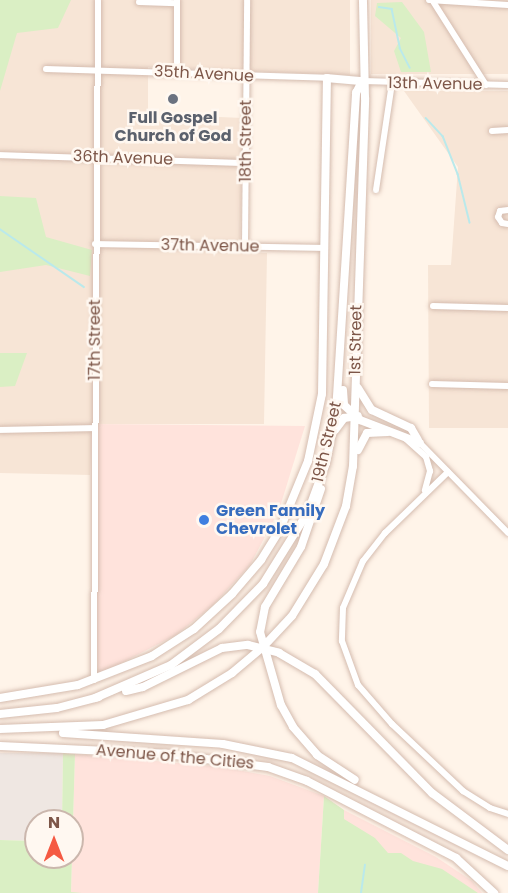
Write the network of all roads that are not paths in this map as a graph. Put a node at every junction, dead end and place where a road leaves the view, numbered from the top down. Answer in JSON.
{"nodes":[{"id":1,"x":98,"y":0,"type":"edge"},
{"id":2,"x":247,"y":0,"type":"edge"},
{"id":3,"x":363,"y":0,"type":"edge"},
{"id":4,"x":139,"y":2,"type":"dead end"},
{"id":5,"x":177,"y":2,"type":"edge"},
{"id":6,"x":431,"y":2,"type":"edge"},
{"id":7,"x":508,"y":5,"type":"edge"},
{"id":8,"x":46,"y":69,"type":"dead end"},
{"id":9,"x":98,"y":70,"type":"junction"},
{"id":10,"x":177,"y":73,"type":"junction"},
{"id":11,"x":246,"y":76,"type":"junction"},
{"id":12,"x":327,"y":78,"type":"junction"},
{"id":13,"x":362,"y":81,"type":"junction"},
{"id":14,"x":392,"y":83,"type":"junction"},
{"id":15,"x":486,"y":85,"type":"junction"},
{"id":16,"x":508,"y":85,"type":"edge"},
{"id":17,"x":508,"y":130,"type":"edge"},
{"id":18,"x":492,"y":131,"type":"dead end"},
{"id":19,"x":0,"y":155,"type":"edge"},
{"id":20,"x":96,"y":158,"type":"junction"},
{"id":21,"x":246,"y":163,"type":"junction"},
{"id":22,"x":376,"y":190,"type":"dead end"},
{"id":23,"x":508,"y":210,"type":"edge"},
{"id":24,"x":508,"y":224,"type":"edge"},
{"id":25,"x":95,"y":243,"type":"junction"},
{"id":26,"x":245,"y":247,"type":"junction"},
{"id":27,"x":325,"y":248,"type":"junction"},
{"id":28,"x":341,"y":300,"type":"junction"},
{"id":29,"x":433,"y":306,"type":"dead end"},
{"id":30,"x":508,"y":308,"type":"edge"},
{"id":31,"x":356,"y":380,"type":"junction"},
{"id":32,"x":432,"y":384,"type":"dead end"},
{"id":33,"x":508,"y":386,"type":"edge"},
{"id":34,"x":354,"y":416,"type":"junction"},
{"id":35,"x":95,"y":428,"type":"junction"},
{"id":36,"x":0,"y":430,"type":"edge"},
{"id":37,"x":333,"y":433,"type":"junction"},
{"id":38,"x":400,"y":434,"type":"junction"},
{"id":39,"x":419,"y":441,"type":"junction"},
{"id":40,"x":328,"y":453,"type":"junction"},
{"id":41,"x":448,"y":472,"type":"junction"},
{"id":42,"x":422,"y":495,"type":"junction"},
{"id":43,"x":508,"y":534,"type":"edge"},
{"id":44,"x":324,"y":564,"type":"junction"},
{"id":45,"x":263,"y":647,"type":"junction"},
{"id":46,"x":94,"y":681,"type":"junction"},
{"id":47,"x":0,"y":698,"type":"edge"},
{"id":48,"x":95,"y":698,"type":"junction"},
{"id":49,"x":0,"y":714,"type":"edge"},
{"id":50,"x":0,"y":731,"type":"edge"},
{"id":51,"x":0,"y":746,"type":"edge"},
{"id":52,"x":508,"y":814,"type":"edge"},
{"id":53,"x":414,"y":817,"type":"junction"},
{"id":54,"x":508,"y":850,"type":"edge"},
{"id":55,"x":508,"y":866,"type":"edge"},
{"id":56,"x":494,"y":893,"type":"edge"}],
"edges":[{"from":1,"to":9,"type":"street","name":"17th Street"},
{"from":2,"to":11,"type":"street","name":"18th Street"},
{"from":3,"to":13,"type":"main road"},
{"from":4,"to":5,"type":"street"},
{"from":5,"to":10,"type":"street"},
{"from":6,"to":7,"type":"street"},
{"from":6,"to":15,"type":"street"},
{"from":8,"to":9,"type":"street","name":"35th Avenue"},
{"from":9,"to":10,"type":"street","name":"35th Avenue"},
{"from":9,"to":20,"type":"street","name":"17th Street"},
{"from":10,"to":11,"type":"street","name":"35th Avenue"},
{"from":11,"to":12,"type":"street","name":"35th Avenue"},
{"from":11,"to":21,"type":"street","name":"18th Street"},
{"from":12,"to":13,"type":"street","name":"35th Avenue"},
{"from":12,"to":27,"type":"street","name":"19th Street"},
{"from":13,"to":14,"type":"street","name":"13th Avenue"},
{"from":13,"to":28,"type":"main road","name":"19th Street"},
{"from":13,"to":31,"type":"main road","name":"1st Street"},
{"from":14,"to":15,"type":"street","name":"13th Avenue"},
{"from":14,"to":22,"type":"street"},
{"from":15,"to":16,"type":"street","name":"13th Avenue"},
{"from":17,"to":18,"type":"street"},
{"from":19,"to":20,"type":"street","name":"36th Avenue"},
{"from":20,"to":21,"type":"street","name":"36th Avenue"},
{"from":20,"to":25,"type":"street","name":"17th Street"},
{"from":21,"to":26,"type":"street","name":"18th Street"},
{"from":23,"to":24,"type":"street"},
{"from":25,"to":26,"type":"street","name":"37th Avenue"},
{"from":25,"to":35,"type":"street","name":"17th Street"},
{"from":26,"to":27,"type":"street","name":"37th Avenue"},
{"from":27,"to":46,"type":"street","name":"19th Street"},
{"from":28,"to":34,"type":"main road"},
{"from":28,"to":37,"type":"main road","name":"19th Street"},
{"from":29,"to":30,"type":"street"},
{"from":31,"to":34,"type":"main road","name":"1st Street"},
{"from":31,"to":39,"type":"main road"},
{"from":32,"to":33,"type":"street"},
{"from":34,"to":37,"type":"main road"},
{"from":34,"to":38,"type":"main road"},
{"from":34,"to":39,"type":"main road"},
{"from":34,"to":44,"type":"main road","name":"1st Street"},
{"from":35,"to":36,"type":"street"},
{"from":35,"to":46,"type":"street","name":"17th Street"},
{"from":37,"to":40,"type":"main road","name":"19th Street"},
{"from":38,"to":39,"type":"main road"},
{"from":38,"to":42,"type":"street"},
{"from":38,"to":44,"type":"main road"},
{"from":39,"to":41,"type":"street"},
{"from":40,"to":45,"type":"main road","name":"Avenue of the Cities"},
{"from":40,"to":48,"type":"main road","name":"19th Street"},
{"from":41,"to":42,"type":"street"},
{"from":41,"to":43,"type":"street"},
{"from":42,"to":52,"type":"street"},
{"from":44,"to":45,"type":"main road","name":"1st Street"},
{"from":45,"to":48,"type":"main road"},
{"from":45,"to":50,"type":"main road"},
{"from":45,"to":53,"type":"main road","name":"Avenue of the Cities"},
{"from":45,"to":54,"type":"main road"},
{"from":46,"to":47,"type":"street"},
{"from":48,"to":49,"type":"main road"},
{"from":50,"to":53,"type":"main road","name":"Avenue of the Cities"},
{"from":51,"to":56,"type":"street","name":"Avenue of the Cities"},
{"from":53,"to":55,"type":"main road","name":"Avenue of the Cities"}]}
